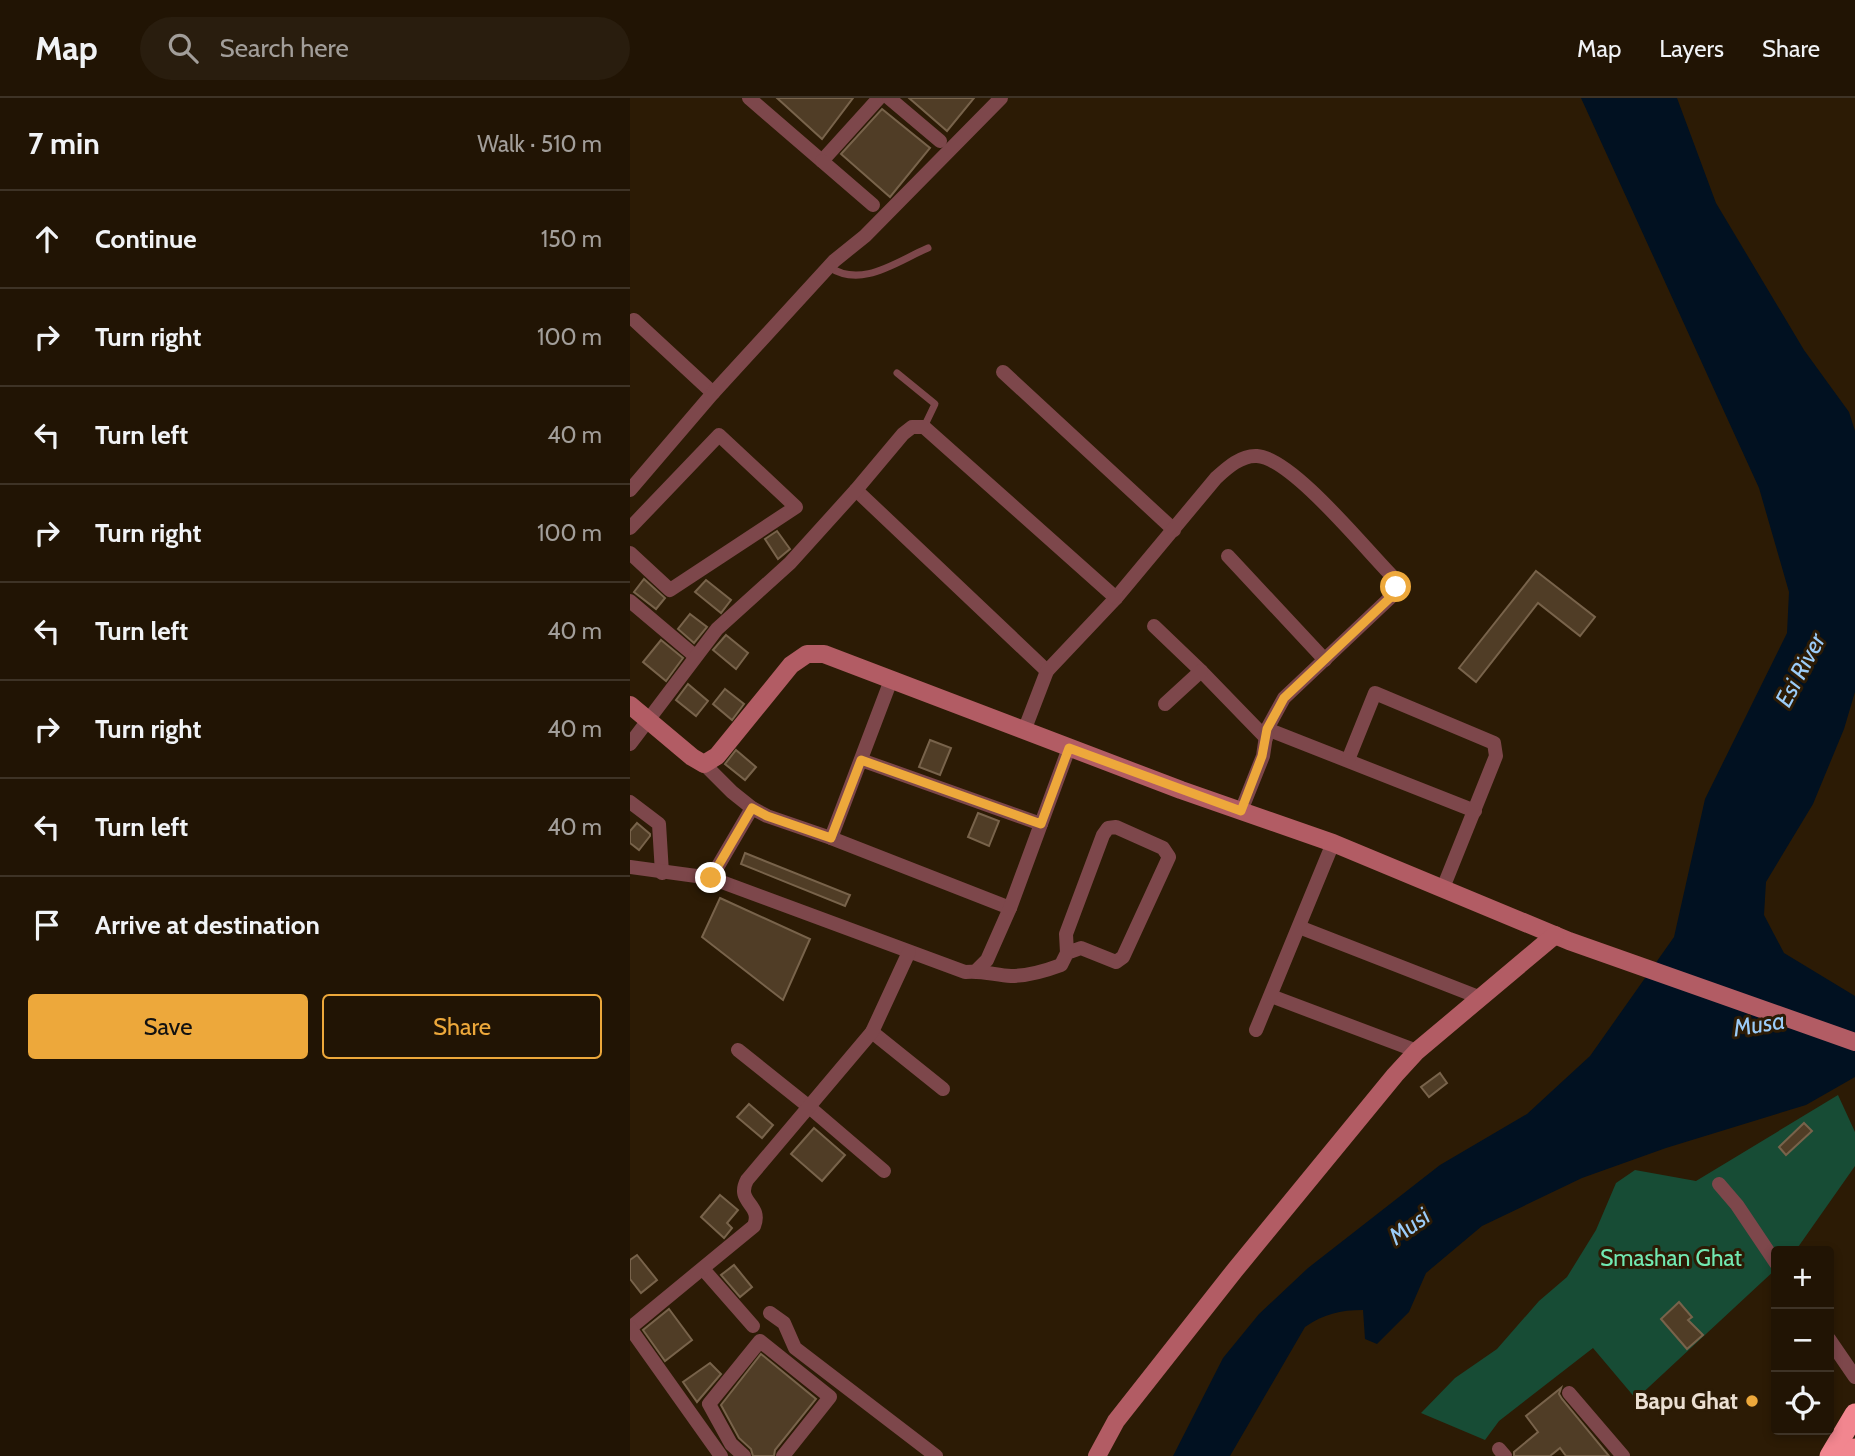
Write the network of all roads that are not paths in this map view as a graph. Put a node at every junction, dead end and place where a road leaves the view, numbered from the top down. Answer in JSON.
{"nodes":[{"id":1,"x":749,"y":98,"type":"edge"},
{"id":2,"x":879,"y":98,"type":"edge"},
{"id":3,"x":889,"y":98,"type":"edge"},
{"id":4,"x":1001,"y":98,"type":"edge"},
{"id":5,"x":940,"y":141,"type":"dead end"},
{"id":6,"x":822,"y":161,"type":"junction"},
{"id":7,"x":873,"y":205,"type":"dead end"},
{"id":8,"x":928,"y":248,"type":"dead end"},
{"id":9,"x":830,"y":267,"type":"junction"},
{"id":10,"x":634,"y":320,"type":"dead end"},
{"id":11,"x":1003,"y":372,"type":"dead end"},
{"id":12,"x":897,"y":373,"type":"dead end"},
{"id":13,"x":713,"y":393,"type":"junction"},
{"id":14,"x":924,"y":427,"type":"junction"},
{"id":15,"x":630,"y":490,"type":"edge"},
{"id":16,"x":856,"y":490,"type":"junction"},
{"id":17,"x":630,"y":528,"type":"edge"},
{"id":18,"x":1174,"y":530,"type":"junction"},
{"id":19,"x":630,"y":552,"type":"edge"},
{"id":20,"x":1228,"y":556,"type":"dead end"},
{"id":21,"x":1115,"y":597,"type":"junction"},
{"id":22,"x":630,"y":601,"type":"edge"},
{"id":23,"x":1154,"y":626,"type":"dead end"},
{"id":24,"x":695,"y":656,"type":"junction"},
{"id":25,"x":1325,"y":660,"type":"junction"},
{"id":26,"x":1047,"y":671,"type":"junction"},
{"id":27,"x":1201,"y":671,"type":"junction"},
{"id":28,"x":891,"y":680,"type":"junction"},
{"id":29,"x":1165,"y":704,"type":"dead end"},
{"id":30,"x":630,"y":705,"type":"edge"},
{"id":31,"x":649,"y":721,"type":"junction"},
{"id":32,"x":1024,"y":732,"type":"junction"},
{"id":33,"x":1267,"y":734,"type":"junction"},
{"id":34,"x":630,"y":744,"type":"edge"},
{"id":35,"x":1069,"y":748,"type":"junction"},
{"id":36,"x":861,"y":760,"type":"junction"},
{"id":37,"x":1348,"y":760,"type":"junction"},
{"id":38,"x":704,"y":764,"type":"junction"},
{"id":39,"x":630,"y":802,"type":"edge"},
{"id":40,"x":752,"y":808,"type":"junction"},
{"id":41,"x":1241,"y":811,"type":"junction"},
{"id":42,"x":1475,"y":811,"type":"junction"},
{"id":43,"x":1041,"y":824,"type":"junction"},
{"id":44,"x":831,"y":838,"type":"junction"},
{"id":45,"x":1334,"y":844,"type":"junction"},
{"id":46,"x":630,"y":867,"type":"edge"},
{"id":47,"x":662,"y":873,"type":"junction"},
{"id":48,"x":711,"y":878,"type":"junction"},
{"id":49,"x":1443,"y":888,"type":"junction"},
{"id":50,"x":1010,"y":908,"type":"junction"},
{"id":51,"x":1299,"y":928,"type":"junction"},
{"id":52,"x":1562,"y":938,"type":"junction"},
{"id":53,"x":909,"y":952,"type":"junction"},
{"id":54,"x":1067,"y":953,"type":"junction"},
{"id":55,"x":976,"y":971,"type":"junction"},
{"id":56,"x":1271,"y":996,"type":"junction"},
{"id":57,"x":1481,"y":998,"type":"junction"},
{"id":58,"x":1256,"y":1030,"type":"dead end"},
{"id":59,"x":872,"y":1032,"type":"junction"},
{"id":60,"x":1855,"y":1042,"type":"edge"},
{"id":61,"x":738,"y":1050,"type":"dead end"},
{"id":62,"x":1417,"y":1051,"type":"junction"},
{"id":63,"x":943,"y":1089,"type":"dead end"},
{"id":64,"x":808,"y":1105,"type":"junction"},
{"id":65,"x":884,"y":1171,"type":"dead end"},
{"id":66,"x":1719,"y":1184,"type":"dead end"},
{"id":67,"x":1771,"y":1256,"type":"edge"},
{"id":68,"x":703,"y":1269,"type":"junction"},
{"id":69,"x":770,"y":1313,"type":"dead end"},
{"id":70,"x":753,"y":1326,"type":"dead end"},
{"id":71,"x":630,"y":1328,"type":"edge"},
{"id":72,"x":1834,"y":1346,"type":"edge"},
{"id":73,"x":1855,"y":1377,"type":"edge"},
{"id":74,"x":1569,"y":1393,"type":"dead end"},
{"id":75,"x":1855,"y":1414,"type":"edge"},
{"id":76,"x":1855,"y":1449,"type":"edge"},
{"id":77,"x":721,"y":1456,"type":"edge"},
{"id":78,"x":744,"y":1456,"type":"edge"},
{"id":79,"x":783,"y":1456,"type":"edge"},
{"id":80,"x":936,"y":1456,"type":"edge"},
{"id":81,"x":1097,"y":1456,"type":"edge"},
{"id":82,"x":1623,"y":1456,"type":"edge"},
{"id":83,"x":1830,"y":1456,"type":"edge"},
{"id":84,"x":1851,"y":1456,"type":"edge"}],
"edges":[{"from":1,"to":6,"type":"street"},
{"from":2,"to":6,"type":"street"},
{"from":3,"to":5,"type":"street"},
{"from":4,"to":9,"type":"street"},
{"from":6,"to":7,"type":"street"},
{"from":8,"to":9,"type":"lane"},
{"from":9,"to":13,"type":"street"},
{"from":10,"to":13,"type":"street"},
{"from":11,"to":18,"type":"street"},
{"from":12,"to":14,"type":"lane"},
{"from":13,"to":15,"type":"street"},
{"from":14,"to":16,"type":"street"},
{"from":14,"to":21,"type":"street"},
{"from":16,"to":24,"type":"street"},
{"from":16,"to":26,"type":"street"},
{"from":17,"to":19,"type":"street"},
{"from":18,"to":21,"type":"street"},
{"from":18,"to":25,"type":"street"},
{"from":20,"to":25,"type":"street"},
{"from":21,"to":26,"type":"street"},
{"from":22,"to":24,"type":"street"},
{"from":23,"to":27,"type":"street"},
{"from":24,"to":31,"type":"street"},
{"from":25,"to":33,"type":"street"},
{"from":26,"to":32,"type":"street"},
{"from":27,"to":29,"type":"street"},
{"from":27,"to":33,"type":"street"},
{"from":28,"to":32,"type":"street"},
{"from":28,"to":36,"type":"street"},
{"from":28,"to":38,"type":"street"},
{"from":30,"to":31,"type":"street"},
{"from":31,"to":34,"type":"street"},
{"from":31,"to":38,"type":"street"},
{"from":32,"to":35,"type":"street"},
{"from":33,"to":37,"type":"street"},
{"from":33,"to":41,"type":"street"},
{"from":35,"to":41,"type":"street"},
{"from":35,"to":43,"type":"street"},
{"from":36,"to":43,"type":"street"},
{"from":36,"to":44,"type":"street"},
{"from":37,"to":42,"type":"street"},
{"from":37,"to":42,"type":"street"},
{"from":38,"to":40,"type":"street"},
{"from":39,"to":47,"type":"street"},
{"from":40,"to":44,"type":"street"},
{"from":40,"to":48,"type":"street"},
{"from":41,"to":45,"type":"street"},
{"from":42,"to":49,"type":"street"},
{"from":43,"to":50,"type":"street"},
{"from":44,"to":50,"type":"street"},
{"from":45,"to":49,"type":"street"},
{"from":45,"to":51,"type":"street"},
{"from":46,"to":47,"type":"street"},
{"from":47,"to":48,"type":"street"},
{"from":48,"to":53,"type":"street"},
{"from":49,"to":52,"type":"street"},
{"from":50,"to":55,"type":"street"},
{"from":51,"to":56,"type":"street"},
{"from":51,"to":57,"type":"street"},
{"from":52,"to":57,"type":"street"},
{"from":52,"to":60,"type":"street"},
{"from":53,"to":55,"type":"street"},
{"from":53,"to":59,"type":"street"},
{"from":54,"to":54,"type":"street"},
{"from":54,"to":55,"type":"street"},
{"from":56,"to":58,"type":"street"},
{"from":56,"to":62,"type":"street"},
{"from":57,"to":62,"type":"street"},
{"from":59,"to":63,"type":"street"},
{"from":59,"to":64,"type":"street"},
{"from":61,"to":64,"type":"street"},
{"from":62,"to":81,"type":"street"},
{"from":64,"to":65,"type":"street"},
{"from":64,"to":68,"type":"street"},
{"from":66,"to":67,"type":"street"},
{"from":68,"to":70,"type":"street"},
{"from":68,"to":71,"type":"street"},
{"from":69,"to":80,"type":"street"},
{"from":71,"to":77,"type":"street"},
{"from":72,"to":73,"type":"street"},
{"from":74,"to":82,"type":"street"},
{"from":75,"to":83,"type":"highway"},
{"from":76,"to":84,"type":"highway"},
{"from":78,"to":79,"type":"street"}]}
